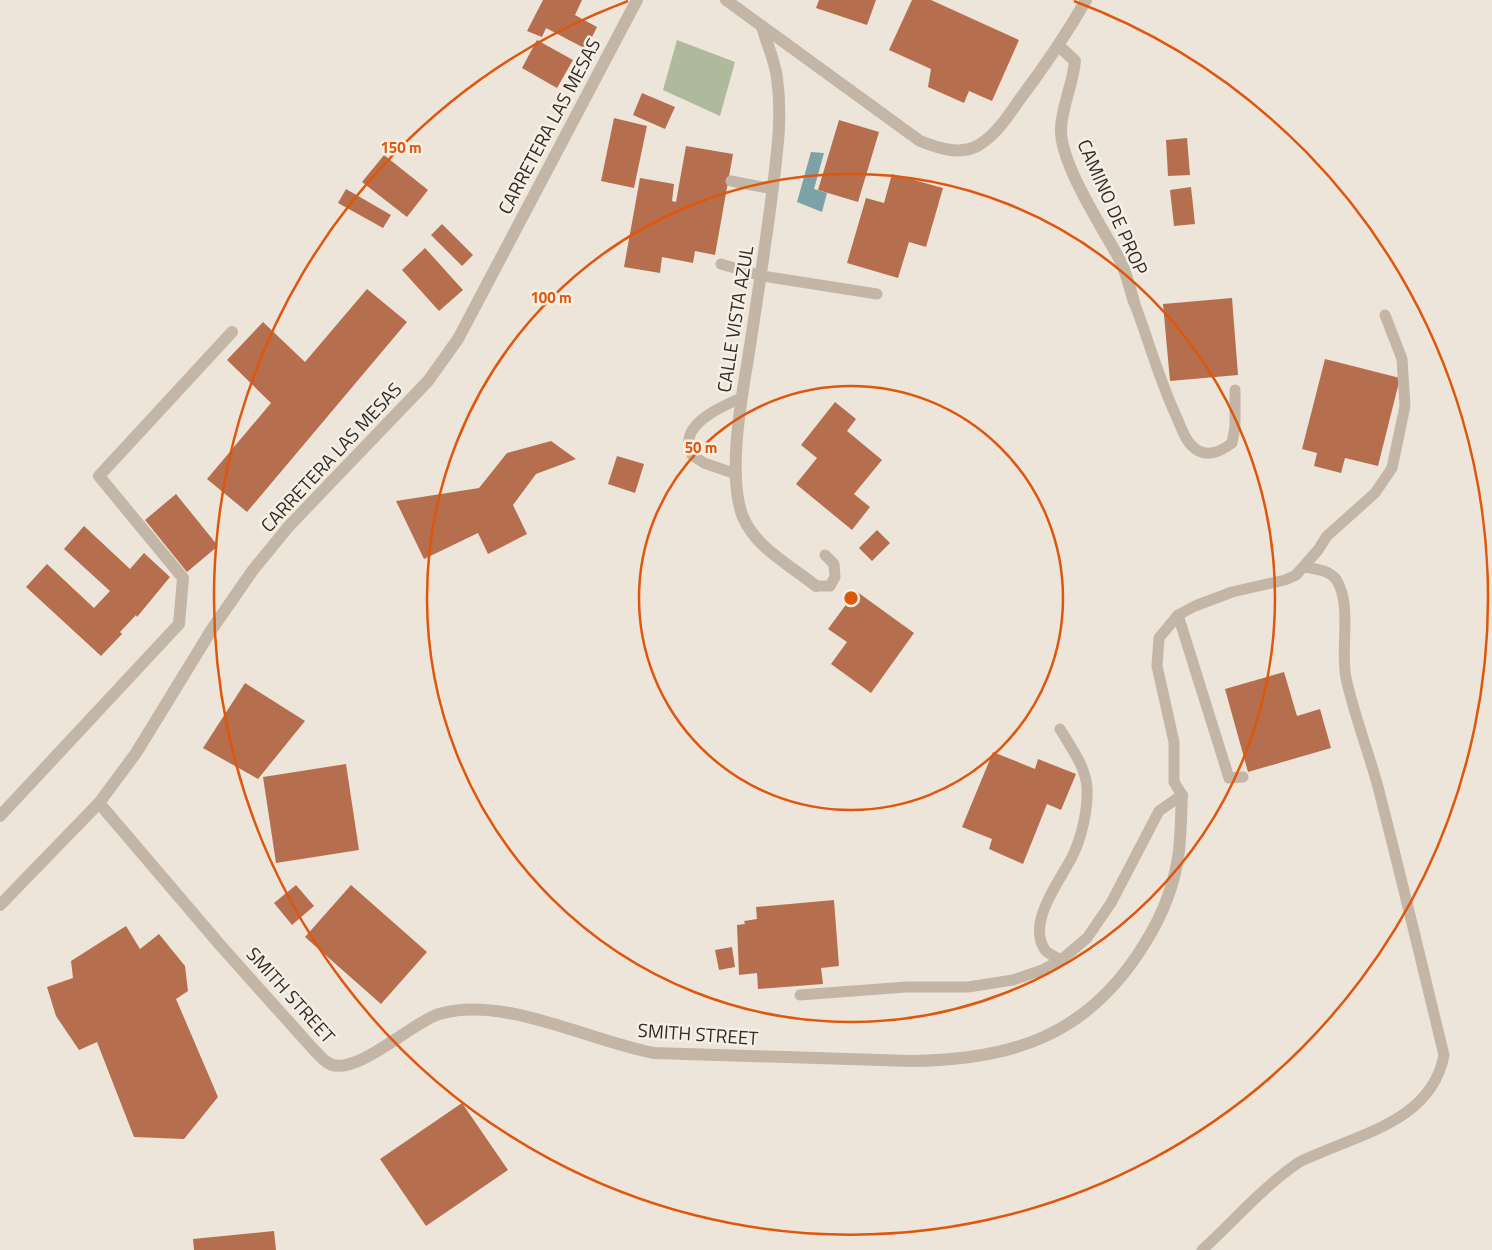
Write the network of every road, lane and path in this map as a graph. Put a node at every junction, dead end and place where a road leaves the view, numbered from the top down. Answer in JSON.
{"nodes":[{"id":1,"x":637,"y":0,"type":"edge"},
{"id":2,"x":726,"y":0,"type":"edge"},
{"id":3,"x":1086,"y":0,"type":"edge"},
{"id":4,"x":762,"y":27,"type":"junction"},
{"id":5,"x":1059,"y":46,"type":"junction"},
{"id":6,"x":731,"y":181,"type":"dead end"},
{"id":7,"x":773,"y":189,"type":"junction"},
{"id":8,"x":721,"y":264,"type":"dead end"},
{"id":9,"x":762,"y":276,"type":"junction"},
{"id":10,"x":877,"y":294,"type":"dead end"},
{"id":11,"x":1134,"y":302,"type":"joint"},
{"id":12,"x":1385,"y":315,"type":"dead end"},
{"id":13,"x":232,"y":332,"type":"dead end"},
{"id":14,"x":1235,"y":390,"type":"dead end"},
{"id":15,"x":741,"y":398,"type":"junction"},
{"id":16,"x":736,"y":474,"type":"junction"},
{"id":17,"x":825,"y":555,"type":"dead end"},
{"id":18,"x":1304,"y":567,"type":"junction"},
{"id":19,"x":816,"y":586,"type":"joint"},
{"id":20,"x":1178,"y":615,"type":"junction"},
{"id":21,"x":1060,"y":729,"type":"dead end"},
{"id":22,"x":1243,"y":777,"type":"dead end"},
{"id":23,"x":1182,"y":795,"type":"junction"},
{"id":24,"x":99,"y":803,"type":"junction"},
{"id":25,"x":0,"y":816,"type":"edge"},
{"id":26,"x":0,"y":905,"type":"edge"},
{"id":27,"x":1061,"y":960,"type":"junction"},
{"id":28,"x":800,"y":995,"type":"dead end"},
{"id":29,"x":1202,"y":1250,"type":"edge"}],
"edges":[{"from":1,"to":24,"type":"street","name":"CARRETERA LAS MESAS"},
{"from":2,"to":4,"type":"street"},
{"from":3,"to":5,"type":"street"},
{"from":4,"to":5,"type":"street"},
{"from":4,"to":7,"type":"street","name":"CALLE VISTA AZUL"},
{"from":5,"to":11,"type":"street","name":"CAMINO DE PROP"},
{"from":6,"to":7,"type":"lane"},
{"from":7,"to":9,"type":"street","name":"CALLE VISTA AZUL"},
{"from":8,"to":9,"type":"lane"},
{"from":9,"to":10,"type":"lane"},
{"from":9,"to":15,"type":"street","name":"CALLE VISTA AZUL"},
{"from":11,"to":14,"type":"lane"},
{"from":12,"to":18,"type":"lane"},
{"from":13,"to":25,"type":"street"},
{"from":15,"to":16,"type":"street","name":"CALLE VISTA AZUL"},
{"from":15,"to":16,"type":"lane"},
{"from":16,"to":19,"type":"street","name":"CALLE VISTA AZUL"},
{"from":17,"to":19,"type":"lane"},
{"from":18,"to":20,"type":"lane"},
{"from":18,"to":29,"type":"lane"},
{"from":20,"to":22,"type":"lane"},
{"from":20,"to":23,"type":"lane"},
{"from":21,"to":27,"type":"lane"},
{"from":23,"to":24,"type":"street","name":"SMITH STREET"},
{"from":23,"to":27,"type":"lane"},
{"from":24,"to":26,"type":"street","name":"CARRETERA LAS MESAS"},
{"from":27,"to":28,"type":"lane"}]}
